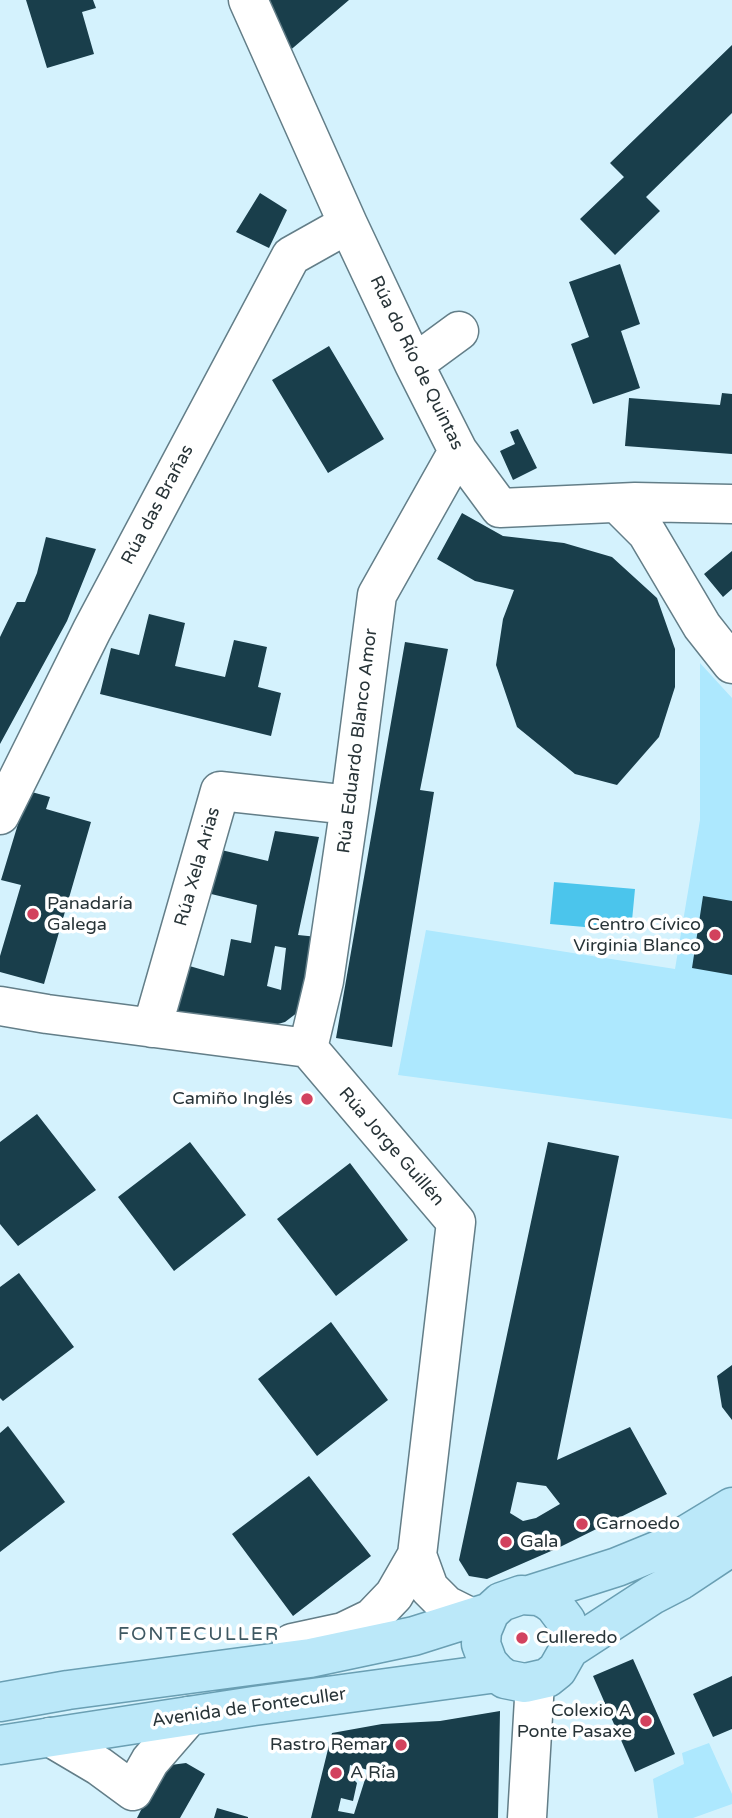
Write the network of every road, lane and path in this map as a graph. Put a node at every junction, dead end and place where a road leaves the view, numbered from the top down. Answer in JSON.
{"nodes":[{"id":1,"x":248,"y":0,"type":"edge"},
{"id":2,"x":348,"y":224,"type":"junction"},
{"id":3,"x":459,"y":331,"type":"dead end"},
{"id":4,"x":414,"y":365,"type":"junction"},
{"id":5,"x":458,"y":451,"type":"junction"},
{"id":6,"x":617,"y":503,"type":"junction"},
{"id":7,"x":732,"y":504,"type":"edge"},
{"id":8,"x":732,"y":664,"type":"edge"},
{"id":9,"x":350,"y":805,"type":"junction"},
{"id":10,"x":0,"y":815,"type":"edge"},
{"id":11,"x":0,"y":1006,"type":"edge"},
{"id":12,"x":47,"y":1014,"type":"junction"},
{"id":13,"x":152,"y":1028,"type":"junction"},
{"id":14,"x":0,"y":1033,"type":"edge"},
{"id":15,"x":308,"y":1048,"type":"junction"},
{"id":16,"x":732,"y":1507,"type":"edge"},
{"id":17,"x":732,"y":1546,"type":"edge"},
{"id":18,"x":417,"y":1555,"type":"junction"},
{"id":19,"x":529,"y":1595,"type":"junction"},
{"id":20,"x":481,"y":1615,"type":"junction"},
{"id":21,"x":569,"y":1649,"type":"junction"},
{"id":22,"x":497,"y":1673,"type":"junction"},
{"id":23,"x":153,"y":1679,"type":"junction"},
{"id":24,"x":535,"y":1682,"type":"junction"},
{"id":25,"x":0,"y":1702,"type":"edge"},
{"id":26,"x":190,"y":1716,"type":"junction"},
{"id":27,"x":50,"y":1737,"type":"junction"},
{"id":28,"x":0,"y":1745,"type":"edge"},
{"id":29,"x":126,"y":1805,"type":"edge"},
{"id":30,"x":527,"y":1818,"type":"edge"}],
"edges":[{"from":1,"to":2,"type":"street","name":"Rúa do Río de Quintas"},
{"from":2,"to":4,"type":"street","name":"Rúa do Río de Quintas"},
{"from":2,"to":10,"type":"street","name":"Rúa das Brañas"},
{"from":3,"to":4,"type":"street"},
{"from":4,"to":5,"type":"street","name":"Rúa do Río de Quintas"},
{"from":5,"to":6,"type":"street","name":"Rúa do Río de Quintas"},
{"from":5,"to":9,"type":"street","name":"Rúa Eduardo Blanco Amor"},
{"from":6,"to":7,"type":"street","name":"Rúa do Río de Quintas"},
{"from":6,"to":8,"type":"street"},
{"from":9,"to":13,"type":"street","name":"Rúa Xela Arias"},
{"from":9,"to":15,"type":"street","name":"Rúa Eduardo Blanco Amor"},
{"from":11,"to":12,"type":"street"},
{"from":12,"to":13,"type":"street"},
{"from":12,"to":14,"type":"street"},
{"from":13,"to":15,"type":"street"},
{"from":15,"to":18,"type":"street","name":"Rúa Jorge Guillén"},
{"from":16,"to":19,"type":"main road"},
{"from":17,"to":21,"type":"main road"},
{"from":18,"to":20,"type":"street","name":"Rúa Jorge Guillén"},
{"from":18,"to":23,"type":"street","name":"Rúa Jorge Guillén"},
{"from":19,"to":20,"type":"main road"},
{"from":19,"to":21,"type":"main road"},
{"from":20,"to":22,"type":"main road"},
{"from":20,"to":23,"type":"main road"},
{"from":21,"to":24,"type":"main road"},
{"from":22,"to":24,"type":"main road"},
{"from":22,"to":26,"type":"main road","name":"Avenida de Fonteculler"},
{"from":23,"to":25,"type":"main road"},
{"from":24,"to":30,"type":"street"},
{"from":26,"to":27,"type":"main road","name":"Avenida de Fonteculler"},
{"from":26,"to":29,"type":"street"},
{"from":27,"to":28,"type":"main road","name":"Avenida de Fonteculler"},
{"from":27,"to":29,"type":"street"}]}
